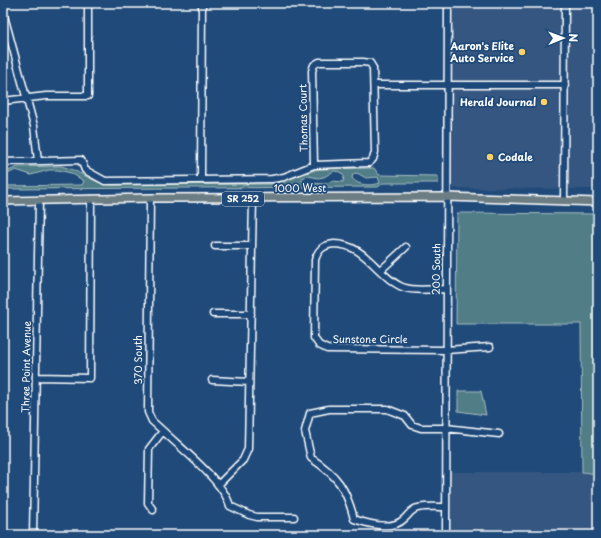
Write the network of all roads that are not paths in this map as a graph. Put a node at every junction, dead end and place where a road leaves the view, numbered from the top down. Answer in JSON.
{"nodes":[{"id":1,"x":88,"y":3,"type":"edge"},
{"id":2,"x":202,"y":3,"type":"edge"},
{"id":3,"x":448,"y":3,"type":"edge"},
{"id":4,"x":565,"y":3,"type":"edge"},
{"id":5,"x":3,"y":12,"type":"edge"},
{"id":6,"x":448,"y":84,"type":"junction"},
{"id":7,"x":374,"y":85,"type":"junction"},
{"id":8,"x":565,"y":85,"type":"junction"},
{"id":9,"x":27,"y":99,"type":"junction"},
{"id":10,"x":3,"y":101,"type":"edge"},
{"id":11,"x":38,"y":161,"type":"junction"},
{"id":12,"x":3,"y":162,"type":"edge"},
{"id":13,"x":314,"y":165,"type":"junction"},
{"id":14,"x":201,"y":180,"type":"junction"},
{"id":15,"x":447,"y":197,"type":"junction"},
{"id":16,"x":150,"y":198,"type":"junction"},
{"id":17,"x":252,"y":199,"type":"junction"},
{"id":18,"x":40,"y":200,"type":"junction"},
{"id":19,"x":91,"y":200,"type":"junction"},
{"id":20,"x":3,"y":201,"type":"edge"},
{"id":21,"x":564,"y":201,"type":"junction"},
{"id":22,"x":598,"y":202,"type":"edge"},
{"id":23,"x":215,"y":246,"type":"dead end"},
{"id":24,"x":252,"y":246,"type":"junction"},
{"id":25,"x":406,"y":246,"type":"dead end"},
{"id":26,"x":381,"y":270,"type":"junction"},
{"id":27,"x":446,"y":289,"type":"junction"},
{"id":28,"x":213,"y":314,"type":"dead end"},
{"id":29,"x":250,"y":314,"type":"junction"},
{"id":30,"x":490,"y":347,"type":"dead end"},
{"id":31,"x":446,"y":350,"type":"junction"},
{"id":32,"x":36,"y":377,"type":"junction"},
{"id":33,"x":212,"y":380,"type":"dead end"},
{"id":34,"x":249,"y":382,"type":"junction"},
{"id":35,"x":446,"y":428,"type":"junction"},
{"id":36,"x":163,"y":430,"type":"junction"},
{"id":37,"x":499,"y":434,"type":"dead end"},
{"id":38,"x":218,"y":485,"type":"junction"},
{"id":39,"x":446,"y":507,"type":"junction"},
{"id":40,"x":153,"y":510,"type":"dead end"},
{"id":41,"x":294,"y":517,"type":"dead end"},
{"id":42,"x":33,"y":535,"type":"edge"},
{"id":43,"x":446,"y":535,"type":"edge"}],
"edges":[{"from":1,"to":9,"type":"street"},
{"from":2,"to":14,"type":"street"},
{"from":3,"to":6,"type":"street","name":"200 South"},
{"from":4,"to":8,"type":"street"},
{"from":5,"to":9,"type":"street"},
{"from":6,"to":7,"type":"street"},
{"from":6,"to":8,"type":"street"},
{"from":6,"to":15,"type":"street","name":"200 South"},
{"from":7,"to":13,"type":"street","name":"Thomas Court"},
{"from":7,"to":13,"type":"street","name":"Thomas Court"},
{"from":8,"to":21,"type":"street"},
{"from":9,"to":10,"type":"street"},
{"from":9,"to":11,"type":"street"},
{"from":11,"to":12,"type":"street"},
{"from":11,"to":14,"type":"street"},
{"from":13,"to":14,"type":"street"},
{"from":15,"to":17,"type":"main road","name":"1000 West","number":"SR 252"},
{"from":15,"to":21,"type":"main road","name":"1000 West","number":"SR 252"},
{"from":15,"to":27,"type":"street","name":"200 South"},
{"from":16,"to":17,"type":"main road","name":"1000 West","number":"SR 252"},
{"from":16,"to":19,"type":"main road","name":"1000 West","number":"SR 252"},
{"from":16,"to":36,"type":"street","name":"370 South"},
{"from":17,"to":24,"type":"street"},
{"from":18,"to":19,"type":"main road","name":"1000 West","number":"SR 252"},
{"from":18,"to":20,"type":"main road","name":"1000 West","number":"SR 252"},
{"from":18,"to":32,"type":"street","name":"Three Point Avenue"},
{"from":19,"to":32,"type":"street"},
{"from":21,"to":22,"type":"main road","name":"1000 West","number":"SR 252"},
{"from":23,"to":24,"type":"street"},
{"from":24,"to":29,"type":"street"},
{"from":25,"to":26,"type":"street"},
{"from":26,"to":27,"type":"street","name":"Sunstone Circle"},
{"from":26,"to":31,"type":"street","name":"Sunstone Circle"},
{"from":27,"to":31,"type":"street","name":"200 South"},
{"from":28,"to":29,"type":"street"},
{"from":29,"to":34,"type":"street"},
{"from":30,"to":31,"type":"street"},
{"from":31,"to":35,"type":"street","name":"200 South"},
{"from":32,"to":42,"type":"street","name":"Three Point Avenue"},
{"from":33,"to":34,"type":"street"},
{"from":34,"to":38,"type":"street"},
{"from":35,"to":37,"type":"street"},
{"from":35,"to":39,"type":"street","name":"200 South"},
{"from":35,"to":39,"type":"street"},
{"from":36,"to":38,"type":"street","name":"370 South"},
{"from":36,"to":40,"type":"street"},
{"from":38,"to":41,"type":"street","name":"370 South"},
{"from":39,"to":43,"type":"street","name":"200 South"}]}
